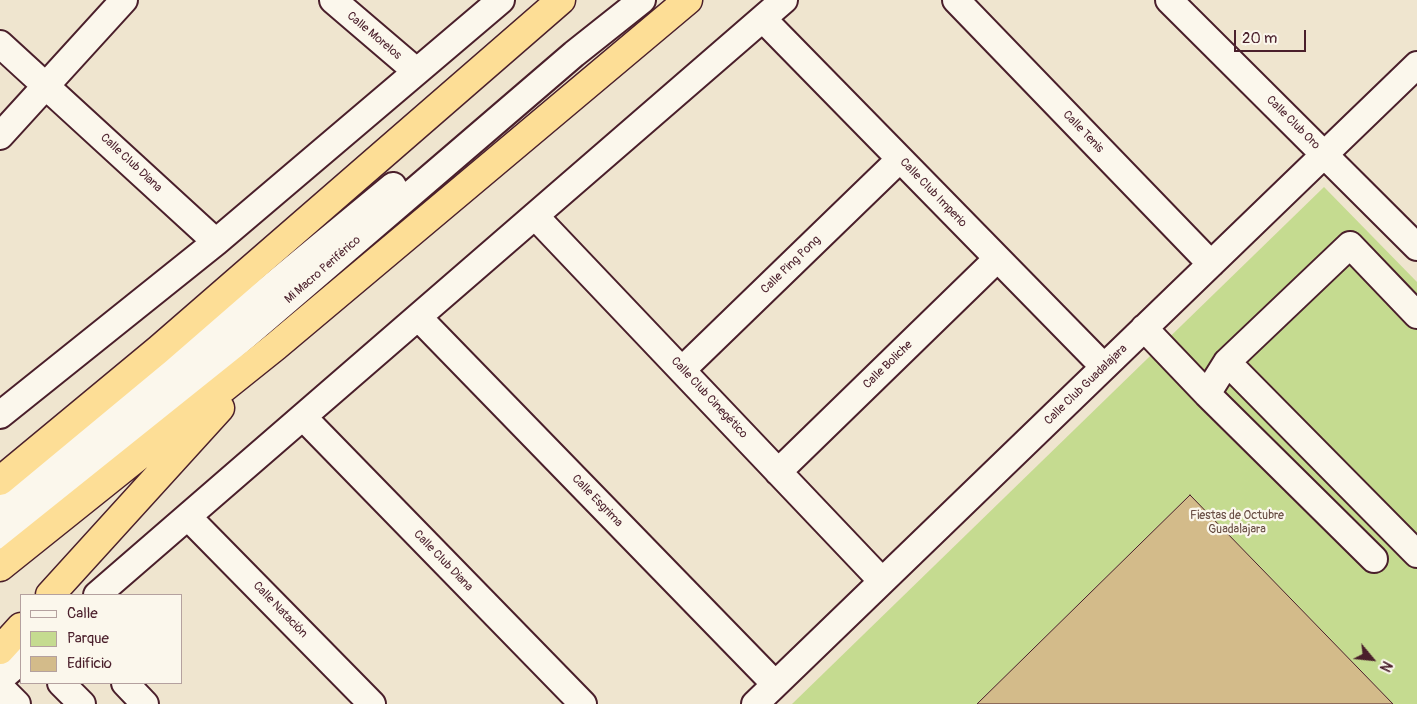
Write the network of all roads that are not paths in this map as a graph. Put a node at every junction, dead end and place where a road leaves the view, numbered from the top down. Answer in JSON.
{"nodes":[{"id":1,"x":124,"y":0,"type":"edge"},
{"id":2,"x":333,"y":0,"type":"edge"},
{"id":3,"x":502,"y":0,"type":"edge"},
{"id":4,"x":561,"y":0,"type":"edge"},
{"id":5,"x":612,"y":0,"type":"edge"},
{"id":6,"x":642,"y":0,"type":"edge"},
{"id":7,"x":688,"y":0,"type":"edge"},
{"id":8,"x":784,"y":0,"type":"edge"},
{"id":9,"x":956,"y":0,"type":"edge"},
{"id":10,"x":1169,"y":0,"type":"edge"},
{"id":11,"x":763,"y":19,"type":"junction"},
{"id":12,"x":0,"y":44,"type":"edge"},
{"id":13,"x":1417,"y":66,"type":"edge"},
{"id":14,"x":416,"y":71,"type":"junction"},
{"id":15,"x":46,"y":85,"type":"junction"},
{"id":16,"x":0,"y":136,"type":"edge"},
{"id":17,"x":1324,"y":155,"type":"junction"},
{"id":18,"x":900,"y":159,"type":"junction"},
{"id":19,"x":536,"y":216,"type":"junction"},
{"id":20,"x":216,"y":242,"type":"junction"},
{"id":21,"x":1417,"y":247,"type":"edge"},
{"id":22,"x":997,"y":259,"type":"junction"},
{"id":23,"x":1211,"y":264,"type":"junction"},
{"id":24,"x":1417,"y":315,"type":"edge"},
{"id":25,"x":418,"y":317,"type":"junction"},
{"id":26,"x":1144,"y":328,"type":"junction"},
{"id":27,"x":276,"y":346,"type":"junction"},
{"id":28,"x":158,"y":350,"type":"junction"},
{"id":29,"x":1227,"y":362,"type":"junction"},
{"id":30,"x":1104,"y":368,"type":"junction"},
{"id":31,"x":682,"y":370,"type":"junction"},
{"id":32,"x":1207,"y":394,"type":"junction"},
{"id":33,"x":0,"y":415,"type":"edge"},
{"id":34,"x":303,"y":417,"type":"junction"},
{"id":35,"x":0,"y":457,"type":"edge"},
{"id":36,"x":778,"y":472,"type":"junction"},
{"id":37,"x":0,"y":481,"type":"edge"},
{"id":38,"x":0,"y":511,"type":"edge"},
{"id":39,"x":188,"y":517,"type":"junction"},
{"id":40,"x":0,"y":536,"type":"edge"},
{"id":41,"x":1415,"y":547,"type":"edge"},
{"id":42,"x":1374,"y":559,"type":"dead end"},
{"id":43,"x":0,"y":566,"type":"edge"},
{"id":44,"x":882,"y":581,"type":"junction"},
{"id":45,"x":51,"y":594,"type":"edge"},
{"id":46,"x":98,"y":594,"type":"edge"},
{"id":47,"x":20,"y":627,"type":"edge"},
{"id":48,"x":0,"y":650,"type":"edge"},
{"id":49,"x":20,"y":662,"type":"edge"},
{"id":50,"x":0,"y":679,"type":"edge"},
{"id":51,"x":62,"y":684,"type":"edge"},
{"id":52,"x":126,"y":684,"type":"edge"},
{"id":53,"x":775,"y":684,"type":"junction"},
{"id":54,"x":0,"y":687,"type":"edge"},
{"id":55,"x":17,"y":704,"type":"edge"},
{"id":56,"x":82,"y":704,"type":"edge"},
{"id":57,"x":145,"y":704,"type":"edge"},
{"id":58,"x":372,"y":704,"type":"edge"},
{"id":59,"x":583,"y":704,"type":"edge"},
{"id":60,"x":754,"y":704,"type":"edge"}],
"edges":[{"from":1,"to":15,"type":"street"},
{"from":2,"to":14,"type":"street","name":"Calle Morelos"},
{"from":3,"to":14,"type":"street"},
{"from":4,"to":28,"type":"highway"},
{"from":5,"to":38,"type":"street","name":"Mi Macro Periférico"},
{"from":6,"to":40,"type":"street","name":"Mi Macro Periférico"},
{"from":7,"to":27,"type":"highway"},
{"from":8,"to":11,"type":"street"},
{"from":9,"to":23,"type":"street","name":"Calle Tenis"},
{"from":10,"to":17,"type":"street","name":"Calle Club Oro"},
{"from":11,"to":18,"type":"street","name":"Calle Club Imperio"},
{"from":11,"to":19,"type":"street"},
{"from":12,"to":15,"type":"street","name":"Calle Club Diana"},
{"from":13,"to":17,"type":"street","name":"Calle Club Guadalajara"},
{"from":14,"to":20,"type":"street"},
{"from":15,"to":16,"type":"street"},
{"from":15,"to":20,"type":"street","name":"Calle Club Diana"},
{"from":17,"to":21,"type":"street","name":"Calle Club Oro"},
{"from":17,"to":23,"type":"street","name":"Calle Club Guadalajara"},
{"from":18,"to":22,"type":"street","name":"Calle Club Imperio"},
{"from":18,"to":31,"type":"street","name":"Calle Ping Pong"},
{"from":19,"to":25,"type":"street"},
{"from":19,"to":31,"type":"street","name":"Calle Club Cinegético"},
{"from":20,"to":33,"type":"street"},
{"from":22,"to":30,"type":"street","name":"Calle Club Imperio"},
{"from":22,"to":36,"type":"street","name":"Calle Boliche"},
{"from":23,"to":26,"type":"street","name":"Calle Club Guadalajara"},
{"from":24,"to":29,"type":"street"},
{"from":25,"to":34,"type":"street"},
{"from":25,"to":53,"type":"street","name":"Calle Esgrima"},
{"from":26,"to":30,"type":"street","name":"Calle Club Guadalajara"},
{"from":26,"to":32,"type":"street"},
{"from":27,"to":43,"type":"highway"},
{"from":27,"to":45,"type":"highway"},
{"from":28,"to":35,"type":"highway"},
{"from":28,"to":37,"type":"highway"},
{"from":29,"to":32,"type":"street"},
{"from":29,"to":41,"type":"street"},
{"from":30,"to":44,"type":"street","name":"Calle Club Guadalajara"},
{"from":31,"to":36,"type":"street","name":"Calle Club Cinegético"},
{"from":32,"to":42,"type":"street"},
{"from":34,"to":39,"type":"street"},
{"from":34,"to":59,"type":"street","name":"Calle Club Diana"},
{"from":36,"to":44,"type":"street","name":"Calle Club Cinegético"},
{"from":39,"to":46,"type":"street"},
{"from":39,"to":58,"type":"street","name":"Calle Natación"},
{"from":44,"to":53,"type":"street","name":"Calle Club Guadalajara"},
{"from":47,"to":48,"type":"highway"},
{"from":49,"to":50,"type":"street"},
{"from":51,"to":56,"type":"street"},
{"from":52,"to":57,"type":"street"},
{"from":53,"to":60,"type":"street","name":"Calle Club Guadalajara"},
{"from":54,"to":55,"type":"street"}]}
